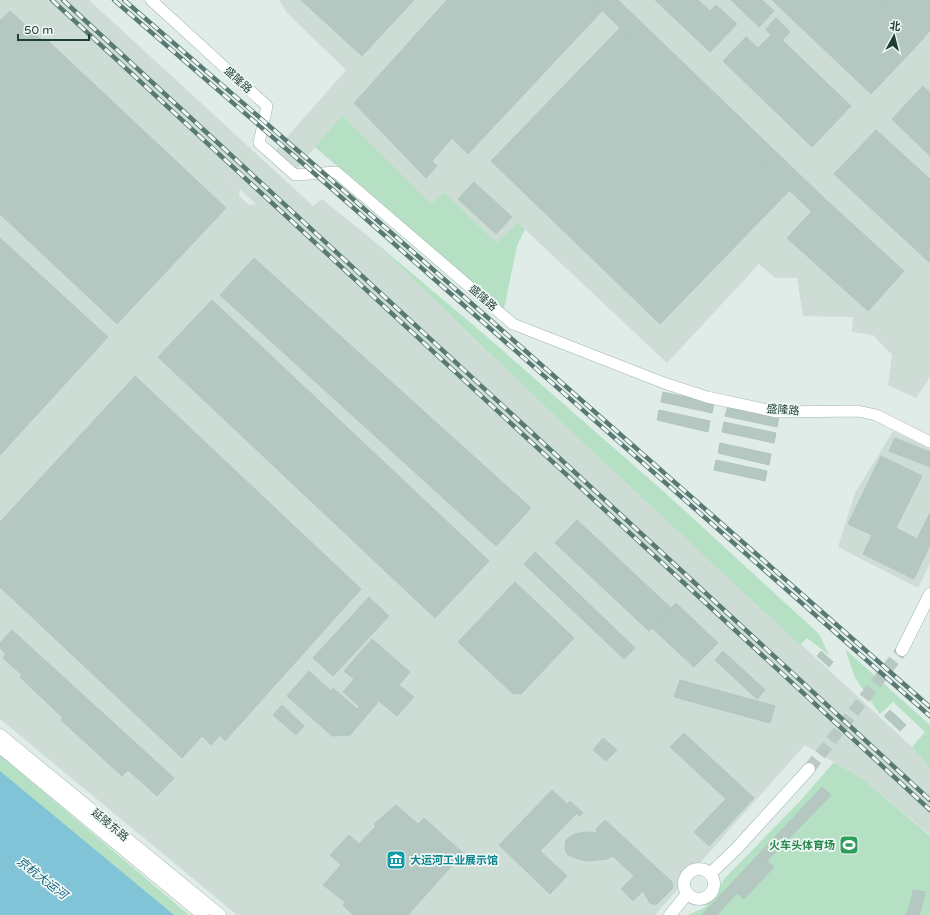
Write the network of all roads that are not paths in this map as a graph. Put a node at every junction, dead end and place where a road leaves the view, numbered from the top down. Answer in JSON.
{"nodes":[{"id":1,"x":151,"y":0,"type":"edge"},
{"id":2,"x":930,"y":442,"type":"edge"},
{"id":3,"x":930,"y":594,"type":"edge"},
{"id":4,"x":902,"y":650,"type":"tunnel mouth"},
{"id":5,"x":0,"y":735,"type":"edge"},
{"id":6,"x":0,"y":747,"type":"edge"},
{"id":7,"x":809,"y":769,"type":"tunnel mouth"},
{"id":8,"x":710,"y":874,"type":"junction"},
{"id":9,"x":687,"y":894,"type":"junction"},
{"id":10,"x":203,"y":915,"type":"edge"},
{"id":11,"x":220,"y":915,"type":"edge"},
{"id":12,"x":670,"y":915,"type":"edge"}],
"edges":[{"from":1,"to":2,"type":"street","name":"盛隆路"},
{"from":3,"to":4,"type":"main road"},
{"from":5,"to":11,"type":"main road","name":"延陵东路"},
{"from":6,"to":10,"type":"main road","name":"延陵东路"},
{"from":7,"to":8,"type":"main road"},
{"from":8,"to":9,"type":"main road"},
{"from":8,"to":9,"type":"main road"},
{"from":9,"to":12,"type":"main road"}]}
